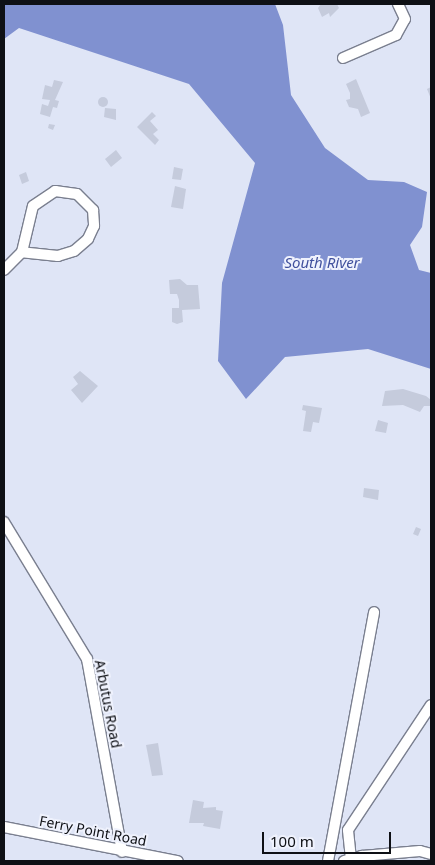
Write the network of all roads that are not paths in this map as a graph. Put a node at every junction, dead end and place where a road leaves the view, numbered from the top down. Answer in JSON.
{"nodes":[{"id":1,"x":398,"y":4,"type":"edge"},
{"id":2,"x":342,"y":58,"type":"dead end"},
{"id":3,"x":22,"y":252,"type":"junction"},
{"id":4,"x":4,"y":270,"type":"edge"},
{"id":5,"x":4,"y":522,"type":"edge"},
{"id":6,"x":374,"y":612,"type":"dead end"},
{"id":7,"x":431,"y":705,"type":"edge"},
{"id":8,"x":4,"y":827,"type":"edge"},
{"id":9,"x":122,"y":852,"type":"junction"},
{"id":10,"x":431,"y":854,"type":"edge"},
{"id":11,"x":348,"y":860,"type":"edge"},
{"id":12,"x":178,"y":861,"type":"edge"},
{"id":13,"x":328,"y":861,"type":"edge"}],
"edges":[{"from":1,"to":2,"type":"street"},
{"from":3,"to":3,"type":"street"},
{"from":3,"to":4,"type":"street"},
{"from":5,"to":9,"type":"street","name":"Arbutus Road"},
{"from":6,"to":13,"type":"street"},
{"from":7,"to":11,"type":"street"},
{"from":8,"to":9,"type":"street","name":"Ferry Point Road"},
{"from":9,"to":12,"type":"street","name":"Ferry Point Road"},
{"from":10,"to":11,"type":"street"}]}
